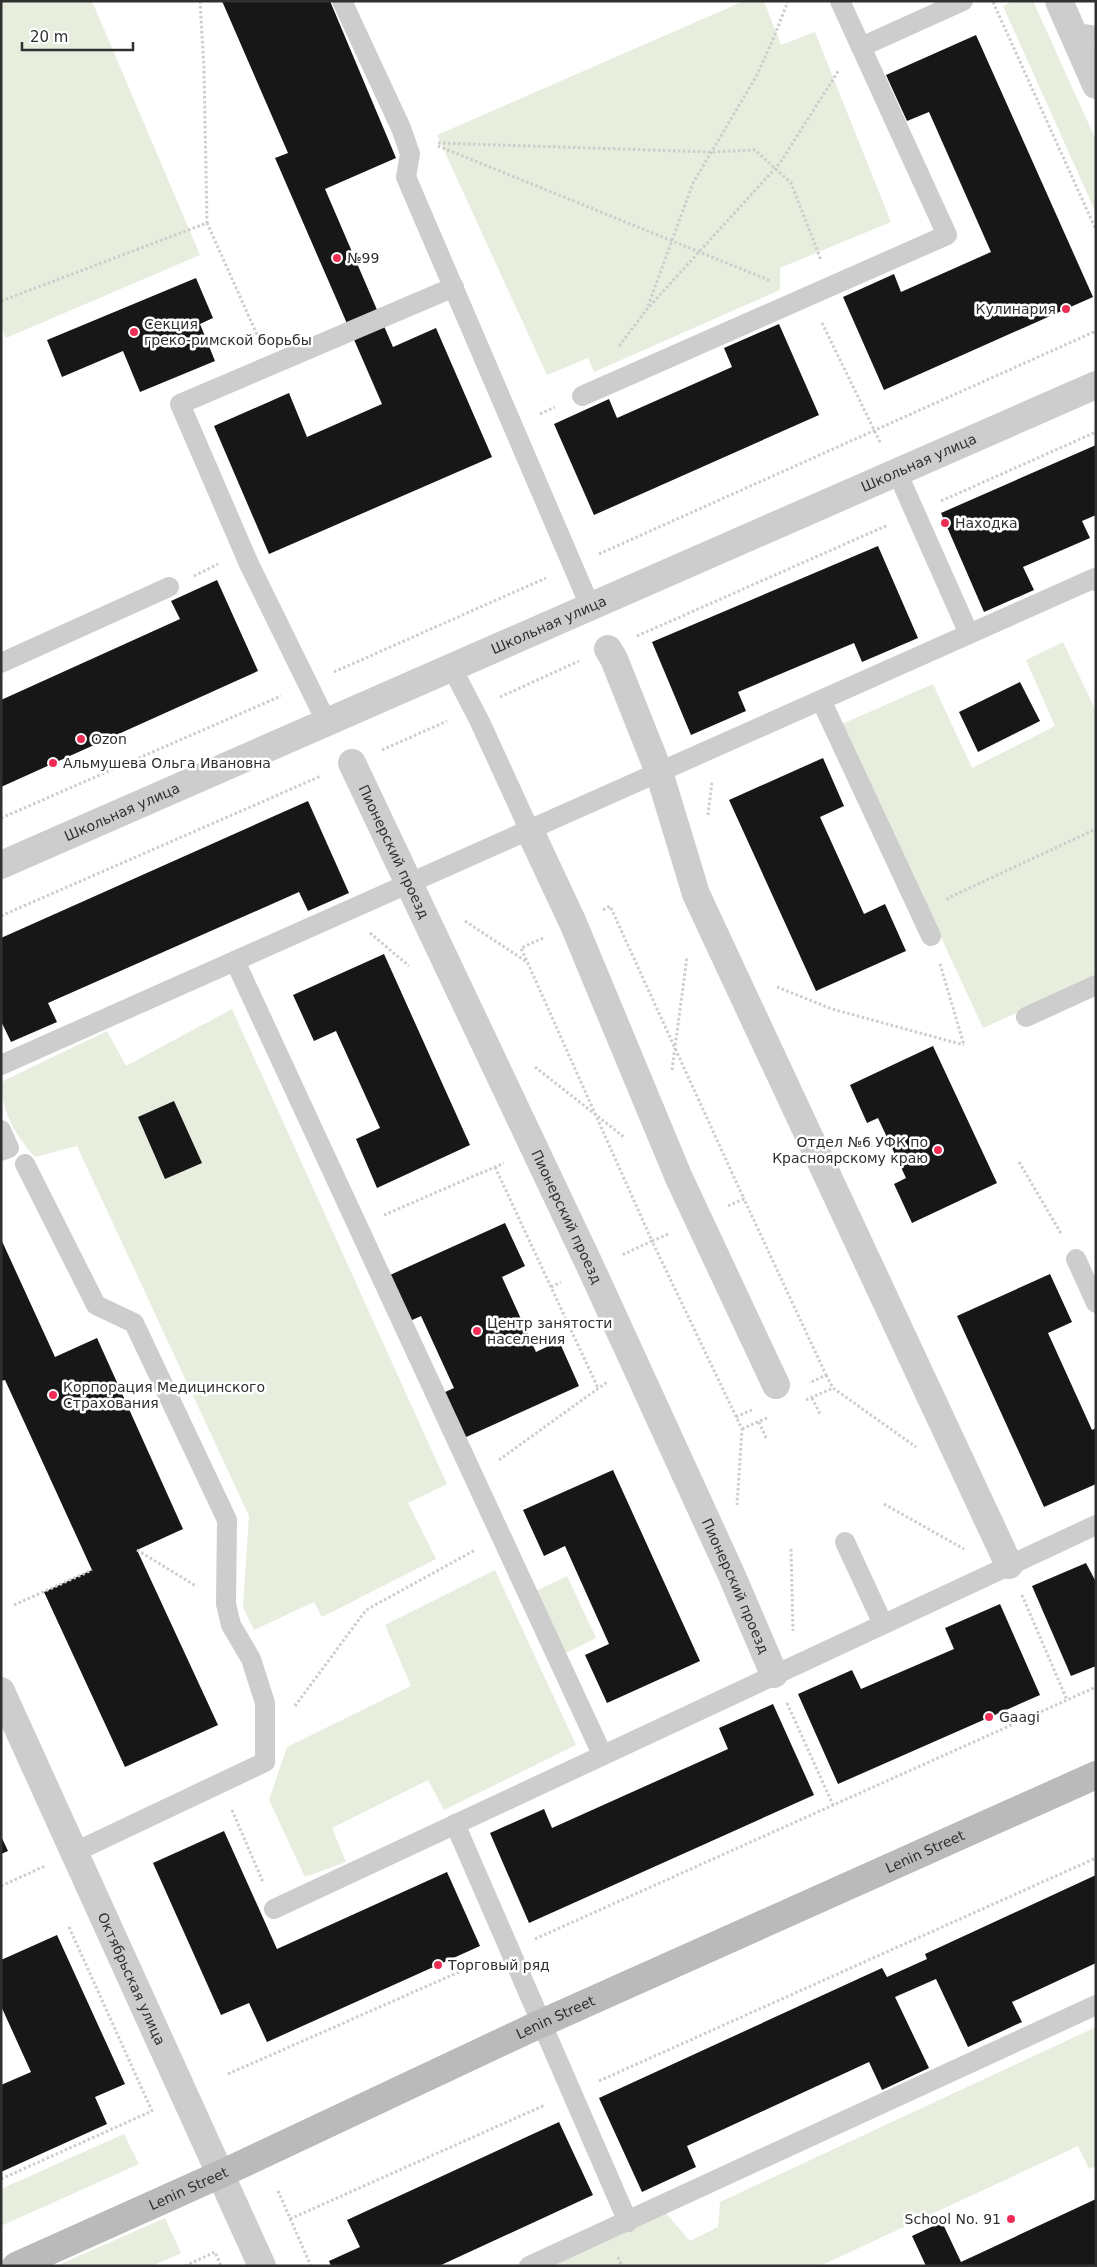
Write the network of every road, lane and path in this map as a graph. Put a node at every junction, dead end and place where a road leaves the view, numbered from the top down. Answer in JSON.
{"nodes":[{"id":1,"x":200,"y":1,"type":"edge"},
{"id":2,"x":342,"y":1,"type":"edge"},
{"id":3,"x":788,"y":1,"type":"edge"},
{"id":4,"x":840,"y":1,"type":"edge"},
{"id":5,"x":963,"y":1,"type":"edge"},
{"id":6,"x":993,"y":1,"type":"edge"},
{"id":7,"x":1058,"y":1,"type":"edge"},
{"id":8,"x":1084,"y":34,"type":"edge"},
{"id":9,"x":861,"y":47,"type":"junction"},
{"id":10,"x":1096,"y":85,"type":"edge"},
{"id":11,"x":711,"y":152,"type":"junction"},
{"id":12,"x":775,"y":168,"type":"junction"},
{"id":13,"x":207,"y":223,"type":"junction"},
{"id":14,"x":1096,"y":230,"type":"edge"},
{"id":15,"x":672,"y":240,"type":"junction"},
{"id":16,"x":700,"y":252,"type":"junction"},
{"id":17,"x":831,"y":286,"type":"junction"},
{"id":18,"x":454,"y":287,"type":"junction"},
{"id":19,"x":809,"y":296,"type":"junction"},
{"id":20,"x":1,"y":301,"type":"edge"},
{"id":21,"x":647,"y":309,"type":"junction"},
{"id":22,"x":261,"y":345,"type":"dead end"},
{"id":23,"x":617,"y":348,"type":"dead end"},
{"id":24,"x":1096,"y":385,"type":"edge"},
{"id":25,"x":582,"y":396,"type":"joint"},
{"id":26,"x":514,"y":426,"type":"junction"},
{"id":27,"x":1096,"y":432,"type":"edge"},
{"id":28,"x":897,"y":472,"type":"junction"},
{"id":29,"x":915,"y":514,"type":"junction"},
{"id":30,"x":244,"y":552,"type":"junction"},
{"id":31,"x":1096,"y":581,"type":"edge"},
{"id":32,"x":169,"y":587,"type":"joint"},
{"id":33,"x":590,"y":606,"type":"junction"},
{"id":34,"x":969,"y":634,"type":"junction"},
{"id":35,"x":608,"y":649,"type":"junction"},
{"id":36,"x":1,"y":663,"type":"edge"},
{"id":37,"x":452,"y":668,"type":"junction"},
{"id":38,"x":821,"y":700,"type":"junction"},
{"id":39,"x":473,"y":709,"type":"junction"},
{"id":40,"x":327,"y":723,"type":"junction"},
{"id":41,"x":352,"y":763,"type":"junction"},
{"id":42,"x":658,"y":772,"type":"junction"},
{"id":43,"x":529,"y":829,"type":"junction"},
{"id":44,"x":1096,"y":829,"type":"edge"},
{"id":45,"x":1,"y":865,"type":"edge"},
{"id":46,"x":409,"y":884,"type":"junction"},
{"id":47,"x":1,"y":916,"type":"edge"},
{"id":48,"x":464,"y":921,"type":"dead end"},
{"id":49,"x":931,"y":936,"type":"junction"},
{"id":50,"x":235,"y":961,"type":"junction"},
{"id":51,"x":528,"y":963,"type":"dead end"},
{"id":52,"x":732,"y":971,"type":"junction"},
{"id":53,"x":1096,"y":985,"type":"edge"},
{"id":54,"x":1026,"y":1017,"type":"dead end"},
{"id":55,"x":1,"y":1065,"type":"edge"},
{"id":56,"x":1,"y":1130,"type":"edge"},
{"id":57,"x":535,"y":1150,"type":"junction"},
{"id":58,"x":1,"y":1151,"type":"edge"},
{"id":59,"x":1018,"y":1162,"type":"dead end"},
{"id":60,"x":25,"y":1164,"type":"dead end"},
{"id":61,"x":495,"y":1167,"type":"junction"},
{"id":62,"x":358,"y":1227,"type":"junction"},
{"id":63,"x":1076,"y":1259,"type":"joint"},
{"id":64,"x":1096,"y":1303,"type":"edge"},
{"id":65,"x":634,"y":1362,"type":"junction"},
{"id":66,"x":826,"y":1375,"type":"dead end"},
{"id":67,"x":776,"y":1385,"type":"dead end"},
{"id":68,"x":598,"y":1388,"type":"junction"},
{"id":69,"x":812,"y":1398,"type":"dead end"},
{"id":70,"x":820,"y":1414,"type":"dead end"},
{"id":71,"x":736,"y":1417,"type":"dead end"},
{"id":72,"x":759,"y":1422,"type":"dead end"},
{"id":73,"x":767,"y":1440,"type":"dead end"},
{"id":74,"x":923,"y":1451,"type":"dead end"},
{"id":75,"x":475,"y":1478,"type":"junction"},
{"id":76,"x":884,"y":1504,"type":"dead end"},
{"id":77,"x":737,"y":1507,"type":"dead end"},
{"id":78,"x":1096,"y":1525,"type":"edge"},
{"id":79,"x":501,"y":1535,"type":"junction"},
{"id":80,"x":845,"y":1542,"type":"dead end"},
{"id":81,"x":791,"y":1549,"type":"dead end"},
{"id":82,"x":137,"y":1550,"type":"dead end"},
{"id":83,"x":1005,"y":1567,"type":"junction"},
{"id":84,"x":92,"y":1570,"type":"dead end"},
{"id":85,"x":226,"y":1604,"type":"junction"},
{"id":86,"x":14,"y":1605,"type":"dead end"},
{"id":87,"x":883,"y":1624,"type":"junction"},
{"id":88,"x":784,"y":1669,"type":"junction"},
{"id":89,"x":1096,"y":1687,"type":"edge"},
{"id":90,"x":1,"y":1691,"type":"edge"},
{"id":91,"x":1066,"y":1700,"type":"junction"},
{"id":92,"x":264,"y":1748,"type":"junction"},
{"id":93,"x":602,"y":1754,"type":"junction"},
{"id":94,"x":1096,"y":1775,"type":"edge"},
{"id":95,"x":221,"y":1784,"type":"junction"},
{"id":96,"x":833,"y":1804,"type":"junction"},
{"id":97,"x":455,"y":1824,"type":"junction"},
{"id":98,"x":73,"y":1853,"type":"junction"},
{"id":99,"x":38,"y":1858,"type":"dead end"},
{"id":100,"x":1096,"y":1858,"type":"edge"},
{"id":101,"x":42,"y":1868,"type":"junction"},
{"id":102,"x":46,"y":1876,"type":"dead end"},
{"id":103,"x":1,"y":1886,"type":"edge"},
{"id":104,"x":274,"y":1909,"type":"joint"},
{"id":105,"x":66,"y":1922,"type":"dead end"},
{"id":106,"x":510,"y":1950,"type":"junction"},
{"id":107,"x":1096,"y":2005,"type":"edge"},
{"id":108,"x":542,"y":2023,"type":"junction"},
{"id":109,"x":228,"y":2074,"type":"dead end"},
{"id":110,"x":572,"y":2093,"type":"junction"},
{"id":111,"x":221,"y":2174,"type":"junction"},
{"id":112,"x":1,"y":2179,"type":"edge"},
{"id":113,"x":278,"y":2191,"type":"dead end"},
{"id":114,"x":290,"y":2219,"type":"junction"},
{"id":115,"x":628,"y":2222,"type":"junction"},
{"id":116,"x":16,"y":2266,"type":"edge"},
{"id":117,"x":185,"y":2266,"type":"edge"},
{"id":118,"x":221,"y":2266,"type":"edge"},
{"id":119,"x":262,"y":2266,"type":"edge"},
{"id":120,"x":311,"y":2266,"type":"edge"},
{"id":121,"x":529,"y":2266,"type":"edge"}],
"edges":[{"from":1,"to":13,"type":"path"},
{"from":2,"to":18,"type":"lane"},
{"from":3,"to":11,"type":"path"},
{"from":4,"to":9,"type":"lane"},
{"from":5,"to":9,"type":"lane"},
{"from":6,"to":14,"type":"path"},
{"from":7,"to":8,"type":"street"},
{"from":8,"to":10,"type":"street"},
{"from":9,"to":12,"type":"path"},
{"from":9,"to":17,"type":"lane"},
{"from":11,"to":12,"type":"path"},
{"from":11,"to":15,"type":"path"},
{"from":11,"to":15,"type":"path"},
{"from":12,"to":16,"type":"path"},
{"from":12,"to":17,"type":"path"},
{"from":13,"to":20,"type":"path"},
{"from":13,"to":22,"type":"path"},
{"from":15,"to":16,"type":"path"},
{"from":15,"to":21,"type":"path"},
{"from":16,"to":19,"type":"path"},
{"from":16,"to":21,"type":"path"},
{"from":17,"to":19,"type":"lane"},
{"from":18,"to":26,"type":"lane"},
{"from":18,"to":30,"type":"lane"},
{"from":19,"to":25,"type":"lane"},
{"from":19,"to":28,"type":"path"},
{"from":21,"to":23,"type":"path"},
{"from":24,"to":28,"type":"street","name":"Школьная улица"},
{"from":25,"to":26,"type":"path"},
{"from":26,"to":33,"type":"lane"},
{"from":27,"to":29,"type":"path"},
{"from":28,"to":29,"type":"lane"},
{"from":28,"to":33,"type":"street","name":"Школьная улица"},
{"from":29,"to":34,"type":"lane"},
{"from":29,"to":35,"type":"path"},
{"from":30,"to":32,"type":"path"},
{"from":30,"to":40,"type":"lane"},
{"from":31,"to":34,"type":"lane"},
{"from":32,"to":36,"type":"lane"},
{"from":33,"to":37,"type":"street","name":"Школьная улица"},
{"from":34,"to":38,"type":"lane"},
{"from":35,"to":39,"type":"path"},
{"from":35,"to":42,"type":"street"},
{"from":37,"to":39,"type":"lane"},
{"from":37,"to":40,"type":"street","name":"Школьная улица"},
{"from":38,"to":42,"type":"lane"},
{"from":38,"to":49,"type":"lane"},
{"from":39,"to":41,"type":"path"},
{"from":39,"to":43,"type":"lane"},
{"from":40,"to":45,"type":"street","name":"Школьная улица"},
{"from":41,"to":46,"type":"street","name":"Пионерский проезд"},
{"from":41,"to":47,"type":"path"},
{"from":42,"to":43,"type":"lane"},
{"from":42,"to":52,"type":"street"},
{"from":43,"to":46,"type":"lane"},
{"from":43,"to":67,"type":"street"},
{"from":44,"to":49,"type":"path"},
{"from":46,"to":50,"type":"lane"},
{"from":46,"to":57,"type":"street","name":"Пионерский проезд"},
{"from":48,"to":51,"type":"path"},
{"from":49,"to":52,"type":"path"},
{"from":50,"to":55,"type":"lane"},
{"from":50,"to":62,"type":"lane"},
{"from":52,"to":83,"type":"street"},
{"from":53,"to":54,"type":"lane"},
{"from":56,"to":58,"type":"lane"},
{"from":57,"to":61,"type":"path"},
{"from":57,"to":65,"type":"street","name":"Пионерский проезд"},
{"from":59,"to":63,"type":"path"},
{"from":60,"to":85,"type":"lane"},
{"from":61,"to":62,"type":"path"},
{"from":61,"to":68,"type":"path"},
{"from":62,"to":75,"type":"lane"},
{"from":63,"to":64,"type":"lane"},
{"from":65,"to":68,"type":"path"},
{"from":65,"to":88,"type":"street","name":"Пионерский проезд"},
{"from":66,"to":74,"type":"path"},
{"from":68,"to":75,"type":"path"},
{"from":69,"to":70,"type":"path"},
{"from":71,"to":77,"type":"path"},
{"from":72,"to":73,"type":"path"},
{"from":75,"to":79,"type":"lane"},
{"from":76,"to":83,"type":"path"},
{"from":78,"to":83,"type":"lane"},
{"from":79,"to":92,"type":"path"},
{"from":79,"to":93,"type":"lane"},
{"from":80,"to":87,"type":"lane"},
{"from":81,"to":88,"type":"path"},
{"from":82,"to":85,"type":"path"},
{"from":83,"to":87,"type":"lane"},
{"from":83,"to":91,"type":"path"},
{"from":84,"to":86,"type":"path"},
{"from":85,"to":92,"type":"lane"},
{"from":87,"to":88,"type":"lane"},
{"from":88,"to":93,"type":"lane"},
{"from":88,"to":96,"type":"path"},
{"from":89,"to":91,"type":"path"},
{"from":90,"to":98,"type":"street","name":"Октябрьская улица"},
{"from":91,"to":96,"type":"path"},
{"from":92,"to":95,"type":"lane"},
{"from":93,"to":97,"type":"lane"},
{"from":94,"to":108,"type":"main road","name":"Lenin Street"},
{"from":95,"to":98,"type":"lane"},
{"from":95,"to":104,"type":"path"},
{"from":96,"to":106,"type":"path"},
{"from":97,"to":104,"type":"lane"},
{"from":97,"to":106,"type":"lane"},
{"from":98,"to":101,"type":"path"},
{"from":98,"to":111,"type":"street","name":"Октябрьская улица"},
{"from":99,"to":101,"type":"path"},
{"from":100,"to":110,"type":"path"},
{"from":101,"to":102,"type":"path"},
{"from":101,"to":103,"type":"path"},
{"from":105,"to":112,"type":"path"},
{"from":106,"to":108,"type":"lane"},
{"from":106,"to":109,"type":"path"},
{"from":107,"to":115,"type":"lane"},
{"from":108,"to":110,"type":"lane"},
{"from":108,"to":111,"type":"main road","name":"Lenin Street"},
{"from":110,"to":114,"type":"path"},
{"from":110,"to":115,"type":"lane"},
{"from":111,"to":116,"type":"main road","name":"Lenin Street"},
{"from":111,"to":119,"type":"street","name":"Октябрьская улица"},
{"from":113,"to":114,"type":"path"},
{"from":114,"to":120,"type":"path"},
{"from":115,"to":121,"type":"lane"},
{"from":117,"to":118,"type":"path"}]}
